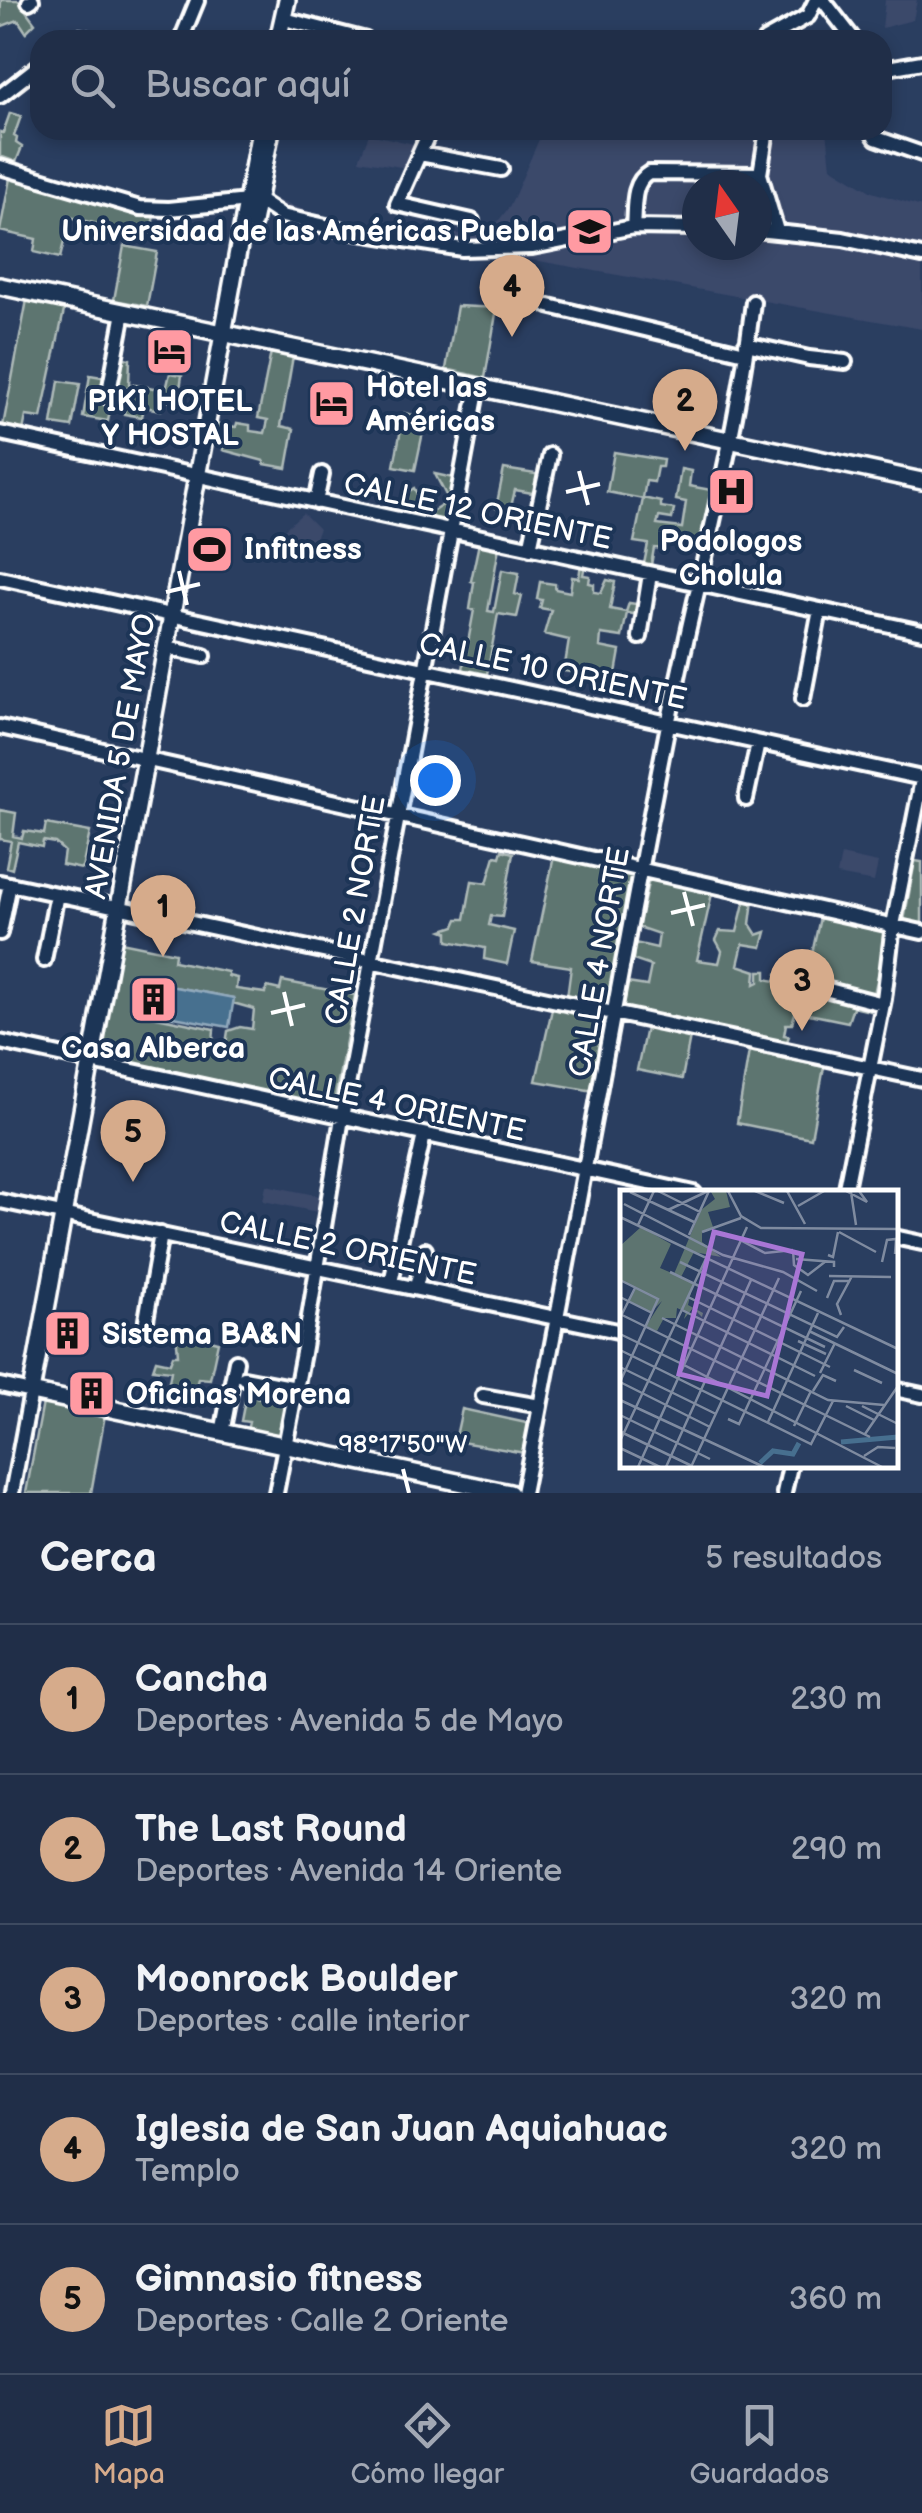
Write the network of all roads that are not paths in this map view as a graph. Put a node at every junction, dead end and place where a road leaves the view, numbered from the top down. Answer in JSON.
{"nodes":[{"id":1,"x":286,"y":0,"type":"edge"},
{"id":2,"x":296,"y":0,"type":"edge"},
{"id":3,"x":820,"y":0,"type":"edge"},
{"id":4,"x":197,"y":1,"type":"edge"},
{"id":5,"x":292,"y":21,"type":"junction"},
{"id":6,"x":185,"y":30,"type":"edge"},
{"id":7,"x":280,"y":30,"type":"edge"},
{"id":8,"x":290,"y":30,"type":"edge"},
{"id":9,"x":327,"y":30,"type":"edge"},
{"id":10,"x":783,"y":30,"type":"edge"},
{"id":11,"x":846,"y":30,"type":"edge"},
{"id":12,"x":922,"y":62,"type":"edge"},
{"id":13,"x":892,"y":67,"type":"edge"},
{"id":14,"x":30,"y":73,"type":"edge"},
{"id":15,"x":0,"y":96,"type":"edge"},
{"id":16,"x":259,"y":140,"type":"edge"},
{"id":17,"x":268,"y":140,"type":"edge"},
{"id":18,"x":426,"y":140,"type":"edge"},
{"id":19,"x":765,"y":140,"type":"edge"},
{"id":20,"x":888,"y":140,"type":"edge"},
{"id":21,"x":420,"y":154,"type":"junction"},
{"id":22,"x":922,"y":154,"type":"edge"},
{"id":23,"x":1,"y":168,"type":"edge"},
{"id":24,"x":500,"y":169,"type":"dead end"},
{"id":25,"x":761,"y":170,"type":"edge"},
{"id":26,"x":682,"y":173,"type":"edge"},
{"id":27,"x":0,"y":176,"type":"edge"},
{"id":28,"x":253,"y":199,"type":"junction"},
{"id":29,"x":772,"y":216,"type":"edge"},
{"id":30,"x":472,"y":221,"type":"dead end"},
{"id":31,"x":633,"y":227,"type":"junction"},
{"id":32,"x":682,"y":228,"type":"edge"},
{"id":33,"x":772,"y":230,"type":"edge"},
{"id":34,"x":776,"y":230,"type":"junction"},
{"id":35,"x":922,"y":256,"type":"edge"},
{"id":36,"x":0,"y":286,"type":"edge"},
{"id":37,"x":753,"y":302,"type":"dead end"},
{"id":38,"x":549,"y":306,"type":"dead end"},
{"id":39,"x":124,"y":312,"type":"junction"},
{"id":40,"x":229,"y":334,"type":"junction"},
{"id":41,"x":745,"y":349,"type":"junction"},
{"id":42,"x":845,"y":362,"type":"dead end"},
{"id":43,"x":478,"y":386,"type":"junction"},
{"id":44,"x":108,"y":397,"type":"dead end"},
{"id":45,"x":0,"y":433,"type":"edge"},
{"id":46,"x":728,"y":442,"type":"junction"},
{"id":47,"x":550,"y":455,"type":"dead end"},
{"id":48,"x":322,"y":474,"type":"dead end"},
{"id":49,"x":199,"y":477,"type":"junction"},
{"id":50,"x":922,"y":481,"type":"edge"},
{"id":51,"x":316,"y":502,"type":"junction"},
{"id":52,"x":450,"y":531,"type":"junction"},
{"id":53,"x":530,"y":548,"type":"junction"},
{"id":54,"x":650,"y":574,"type":"junction"},
{"id":55,"x":0,"y":578,"type":"edge"},
{"id":56,"x":698,"y":584,"type":"junction"},
{"id":57,"x":820,"y":610,"type":"junction"},
{"id":58,"x":174,"y":615,"type":"junction"},
{"id":59,"x":922,"y":632,"type":"edge"},
{"id":60,"x":640,"y":637,"type":"dead end"},
{"id":61,"x":167,"y":648,"type":"junction"},
{"id":62,"x":204,"y":656,"type":"dead end"},
{"id":63,"x":426,"y":668,"type":"junction"},
{"id":64,"x":803,"y":700,"type":"dead end"},
{"id":65,"x":669,"y":720,"type":"junction"},
{"id":66,"x":0,"y":727,"type":"edge"},
{"id":67,"x":758,"y":743,"type":"junction"},
{"id":68,"x":147,"y":758,"type":"junction"},
{"id":69,"x":922,"y":779,"type":"edge"},
{"id":70,"x":746,"y":798,"type":"dead end"},
{"id":71,"x":398,"y":813,"type":"junction"},
{"id":72,"x":640,"y":868,"type":"junction"},
{"id":73,"x":5,"y":883,"type":"edge"},
{"id":74,"x":57,"y":894,"type":"junction"},
{"id":75,"x":120,"y":906,"type":"junction"},
{"id":76,"x":893,"y":925,"type":"junction"},
{"id":77,"x":922,"y":932,"type":"edge"},
{"id":78,"x":0,"y":933,"type":"edge"},
{"id":79,"x":44,"y":960,"type":"dead end"},
{"id":80,"x":372,"y":963,"type":"junction"},
{"id":81,"x":821,"y":988,"type":"dead end"},
{"id":82,"x":884,"y":1004,"type":"junction"},
{"id":83,"x":616,"y":1014,"type":"junction"},
{"id":84,"x":0,"y":1042,"type":"edge"},
{"id":85,"x":91,"y":1062,"type":"junction"},
{"id":86,"x":870,"y":1068,"type":"junction"},
{"id":87,"x":922,"y":1079,"type":"edge"},
{"id":88,"x":342,"y":1118,"type":"junction"},
{"id":89,"x":424,"y":1135,"type":"junction"},
{"id":90,"x":586,"y":1169,"type":"junction"},
{"id":91,"x":680,"y":1190,"type":"edge"},
{"id":92,"x":846,"y":1190,"type":"edge"},
{"id":93,"x":0,"y":1201,"type":"edge"},
{"id":94,"x":64,"y":1214,"type":"junction"},
{"id":95,"x":161,"y":1234,"type":"junction"},
{"id":96,"x":897,"y":1238,"type":"edge"},
{"id":97,"x":922,"y":1243,"type":"edge"},
{"id":98,"x":425,"y":1250,"type":"dead end"},
{"id":99,"x":318,"y":1268,"type":"junction"},
{"id":100,"x":390,"y":1282,"type":"junction"},
{"id":101,"x":416,"y":1287,"type":"junction"},
{"id":102,"x":557,"y":1319,"type":"junction"},
{"id":103,"x":146,"y":1320,"type":"dead end"},
{"id":104,"x":620,"y":1332,"type":"edge"},
{"id":105,"x":236,"y":1361,"type":"dead end"},
{"id":106,"x":244,"y":1378,"type":"dead end"},
{"id":107,"x":0,"y":1385,"type":"edge"},
{"id":108,"x":296,"y":1388,"type":"junction"},
{"id":109,"x":897,"y":1390,"type":"edge"},
{"id":110,"x":32,"y":1392,"type":"junction"},
{"id":111,"x":922,"y":1395,"type":"edge"},
{"id":112,"x":483,"y":1396,"type":"dead end"},
{"id":113,"x":540,"y":1406,"type":"junction"},
{"id":114,"x":222,"y":1433,"type":"junction"},
{"id":115,"x":284,"y":1444,"type":"junction"},
{"id":116,"x":790,"y":1468,"type":"edge"},
{"id":117,"x":12,"y":1493,"type":"edge"},
{"id":118,"x":276,"y":1493,"type":"edge"},
{"id":119,"x":510,"y":1493,"type":"edge"},
{"id":120,"x":523,"y":1493,"type":"edge"},
{"id":121,"x":784,"y":1493,"type":"edge"}],
"edges":[{"from":1,"to":7,"type":"main road"},
{"from":2,"to":5,"type":"main road"},
{"from":3,"to":10,"type":"street"},
{"from":3,"to":11,"type":"street"},
{"from":4,"to":6,"type":"street"},
{"from":5,"to":8,"type":"main road"},
{"from":5,"to":9,"type":"street"},
{"from":12,"to":13,"type":"street"},
{"from":14,"to":15,"type":"street"},
{"from":16,"to":28,"type":"main road","name":"AVENIDA 5 DE MAYO"},
{"from":17,"to":28,"type":"main road","name":"AVENIDA 5 DE MAYO"},
{"from":18,"to":21,"type":"street"},
{"from":19,"to":25,"type":"street"},
{"from":20,"to":22,"type":"street"},
{"from":21,"to":24,"type":"street"},
{"from":21,"to":30,"type":"street"},
{"from":23,"to":27,"type":"street"},
{"from":23,"to":28,"type":"street"},
{"from":26,"to":31,"type":"street"},
{"from":28,"to":31,"type":"street"},
{"from":28,"to":40,"type":"main road","name":"AVENIDA 5 DE MAYO"},
{"from":29,"to":34,"type":"street"},
{"from":31,"to":32,"type":"street"},
{"from":33,"to":34,"type":"street"},
{"from":34,"to":35,"type":"street"},
{"from":36,"to":39,"type":"main road"},
{"from":37,"to":41,"type":"street","name":"CALLE 4 NORTE"},
{"from":38,"to":41,"type":"street"},
{"from":39,"to":40,"type":"main road"},
{"from":39,"to":44,"type":"street"},
{"from":40,"to":43,"type":"main road"},
{"from":40,"to":49,"type":"main road","name":"AVENIDA 5 DE MAYO"},
{"from":41,"to":42,"type":"street"},
{"from":41,"to":46,"type":"street","name":"CALLE 4 NORTE"},
{"from":43,"to":46,"type":"main road"},
{"from":43,"to":52,"type":"street","name":"CALLE 2 NORTE"},
{"from":45,"to":49,"type":"street","name":"CALLE 12 ORIENTE"},
{"from":46,"to":50,"type":"main road"},
{"from":46,"to":56,"type":"street","name":"CALLE 4 NORTE"},
{"from":47,"to":53,"type":"street"},
{"from":48,"to":51,"type":"street"},
{"from":49,"to":51,"type":"street","name":"CALLE 12 ORIENTE"},
{"from":49,"to":58,"type":"main road","name":"AVENIDA 5 DE MAYO"},
{"from":51,"to":52,"type":"street","name":"CALLE 12 ORIENTE"},
{"from":52,"to":53,"type":"street","name":"CALLE 12 ORIENTE"},
{"from":52,"to":63,"type":"street","name":"CALLE 2 NORTE"},
{"from":53,"to":54,"type":"street","name":"CALLE 12 ORIENTE"},
{"from":54,"to":56,"type":"street","name":"CALLE 12 ORIENTE"},
{"from":54,"to":60,"type":"street"},
{"from":55,"to":58,"type":"street","name":"CALLE 10 ORIENTE"},
{"from":56,"to":57,"type":"street","name":"CALLE 12 ORIENTE"},
{"from":56,"to":65,"type":"street","name":"CALLE 4 NORTE"},
{"from":57,"to":59,"type":"street","name":"CALLE 12 ORIENTE"},
{"from":57,"to":64,"type":"street"},
{"from":58,"to":61,"type":"main road","name":"AVENIDA 5 DE MAYO"},
{"from":58,"to":63,"type":"street","name":"CALLE 10 ORIENTE"},
{"from":61,"to":62,"type":"street"},
{"from":61,"to":68,"type":"main road","name":"AVENIDA 5 DE MAYO"},
{"from":63,"to":65,"type":"street","name":"CALLE 10 ORIENTE"},
{"from":63,"to":71,"type":"street","name":"CALLE 2 NORTE"},
{"from":65,"to":67,"type":"street","name":"CALLE 10 ORIENTE"},
{"from":65,"to":72,"type":"street","name":"CALLE 4 NORTE"},
{"from":66,"to":68,"type":"street"},
{"from":67,"to":69,"type":"street","name":"CALLE 10 ORIENTE"},
{"from":67,"to":70,"type":"street"},
{"from":68,"to":71,"type":"street"},
{"from":68,"to":75,"type":"main road","name":"AVENIDA 5 DE MAYO"},
{"from":69,"to":76,"type":"street"},
{"from":71,"to":72,"type":"street"},
{"from":71,"to":80,"type":"street","name":"CALLE 2 NORTE"},
{"from":72,"to":76,"type":"street"},
{"from":72,"to":83,"type":"street","name":"CALLE 4 NORTE"},
{"from":73,"to":74,"type":"street"},
{"from":73,"to":78,"type":"street"},
{"from":74,"to":75,"type":"street"},
{"from":74,"to":79,"type":"street"},
{"from":75,"to":80,"type":"street"},
{"from":75,"to":85,"type":"main road","name":"AVENIDA 5 DE MAYO"},
{"from":76,"to":77,"type":"street"},
{"from":76,"to":82,"type":"street"},
{"from":80,"to":83,"type":"street"},
{"from":80,"to":88,"type":"street","name":"CALLE 2 NORTE"},
{"from":81,"to":82,"type":"street"},
{"from":82,"to":86,"type":"street"},
{"from":83,"to":86,"type":"street"},
{"from":83,"to":90,"type":"street","name":"CALLE 4 NORTE"},
{"from":84,"to":85,"type":"street","name":"CALLE 4 ORIENTE"},
{"from":85,"to":88,"type":"street","name":"CALLE 4 ORIENTE"},
{"from":85,"to":94,"type":"main road","name":"AVENIDA 5 DE MAYO"},
{"from":86,"to":87,"type":"street"},
{"from":86,"to":92,"type":"street"},
{"from":88,"to":89,"type":"street","name":"CALLE 4 ORIENTE"},
{"from":88,"to":99,"type":"street","name":"CALLE 2 NORTE"},
{"from":89,"to":90,"type":"street","name":"CALLE 4 ORIENTE"},
{"from":89,"to":100,"type":"street"},
{"from":90,"to":91,"type":"street","name":"CALLE 4 ORIENTE"},
{"from":90,"to":102,"type":"street","name":"CALLE 4 NORTE"},
{"from":93,"to":94,"type":"street","name":"CALLE 2 ORIENTE"},
{"from":94,"to":95,"type":"street","name":"CALLE 2 ORIENTE"},
{"from":94,"to":110,"type":"main road","name":"AVENIDA 5 DE MAYO"},
{"from":95,"to":99,"type":"street","name":"CALLE 2 ORIENTE"},
{"from":95,"to":103,"type":"street"},
{"from":96,"to":97,"type":"street"},
{"from":98,"to":101,"type":"street"},
{"from":99,"to":100,"type":"street","name":"CALLE 2 ORIENTE"},
{"from":99,"to":108,"type":"street","name":"CALLE 2 NORTE"},
{"from":100,"to":101,"type":"street","name":"CALLE 2 ORIENTE"},
{"from":101,"to":102,"type":"street","name":"CALLE 2 ORIENTE"},
{"from":102,"to":104,"type":"street","name":"CALLE 2 ORIENTE"},
{"from":102,"to":113,"type":"street","name":"CALLE 4 NORTE"},
{"from":105,"to":114,"type":"street"},
{"from":106,"to":108,"type":"street"},
{"from":107,"to":110,"type":"street"},
{"from":108,"to":115,"type":"street","name":"CALLE 2 NORTE"},
{"from":109,"to":111,"type":"street"},
{"from":110,"to":114,"type":"main road"},
{"from":110,"to":117,"type":"street"},
{"from":112,"to":113,"type":"street"},
{"from":113,"to":120,"type":"street","name":"CALLE 4 NORTE"},
{"from":114,"to":115,"type":"main road"},
{"from":115,"to":118,"type":"street","name":"CALLE 2 NORTE"},
{"from":115,"to":119,"type":"main road"},
{"from":116,"to":121,"type":"street"}]}
